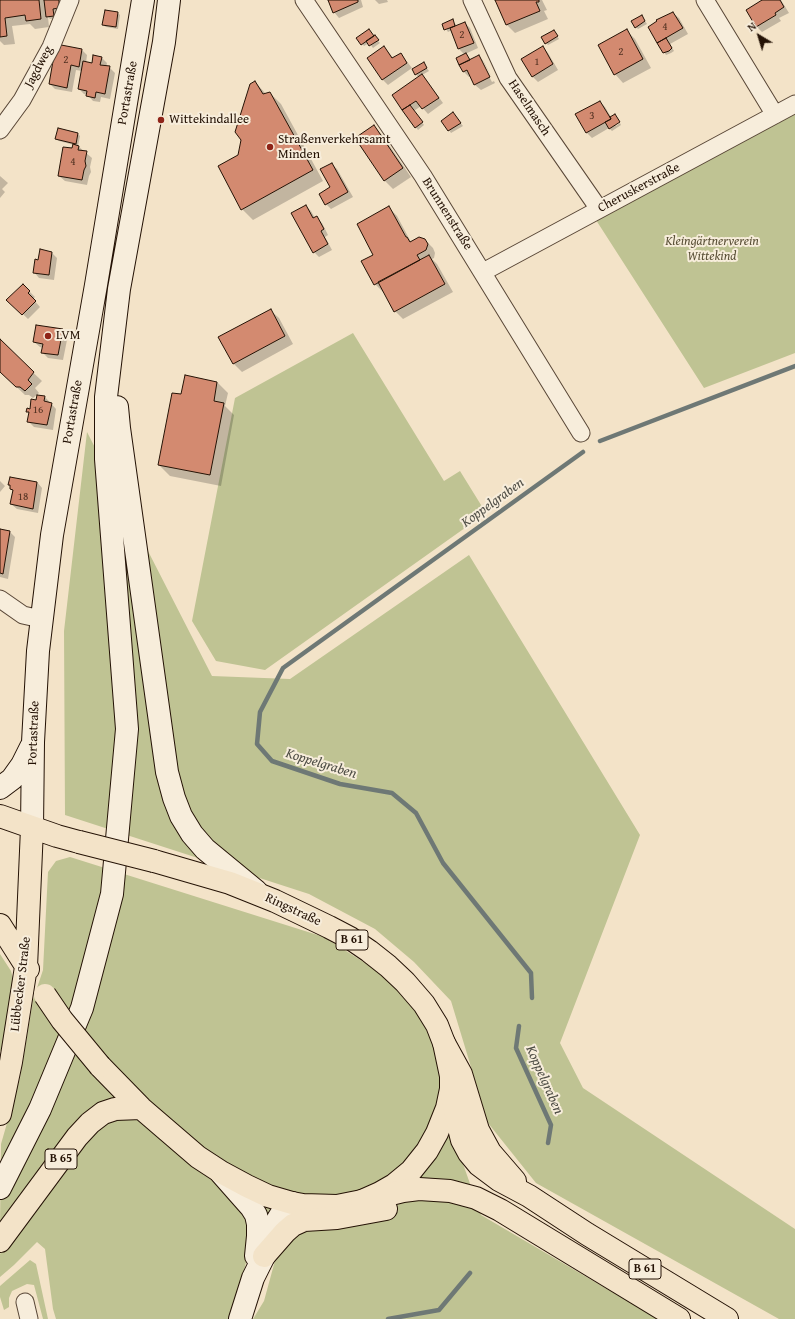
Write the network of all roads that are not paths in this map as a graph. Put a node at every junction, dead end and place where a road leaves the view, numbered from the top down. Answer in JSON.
{"nodes":[{"id":1,"x":70,"y":0,"type":"edge"},
{"id":2,"x":143,"y":0,"type":"edge"},
{"id":3,"x":169,"y":0,"type":"edge"},
{"id":4,"x":304,"y":0,"type":"edge"},
{"id":5,"x":472,"y":0,"type":"edge"},
{"id":6,"x":705,"y":0,"type":"edge"},
{"id":7,"x":795,"y":104,"type":"edge"},
{"id":8,"x":775,"y":115,"type":"junction"},
{"id":9,"x":0,"y":130,"type":"edge"},
{"id":10,"x":598,"y":210,"type":"junction"},
{"id":11,"x":483,"y":272,"type":"junction"},
{"id":12,"x":111,"y":354,"type":"junction"},
{"id":13,"x":581,"y":433,"type":"dead end"},
{"id":14,"x":0,"y":599,"type":"edge"},
{"id":15,"x":41,"y":619,"type":"junction"},
{"id":16,"x":33,"y":742,"type":"junction"},
{"id":17,"x":0,"y":788,"type":"edge"},
{"id":18,"x":0,"y":816,"type":"edge"},
{"id":19,"x":32,"y":828,"type":"junction"},
{"id":20,"x":267,"y":898,"type":"junction"},
{"id":21,"x":0,"y":925,"type":"edge"},
{"id":22,"x":26,"y":967,"type":"junction"},
{"id":23,"x":444,"y":1043,"type":"junction"},
{"id":24,"x":451,"y":1089,"type":"junction"},
{"id":25,"x":0,"y":1114,"type":"edge"},
{"id":26,"x":148,"y":1115,"type":"junction"},
{"id":27,"x":221,"y":1172,"type":"junction"},
{"id":28,"x":0,"y":1188,"type":"edge"},
{"id":29,"x":464,"y":1194,"type":"junction"},
{"id":30,"x":529,"y":1196,"type":"junction"},
{"id":31,"x":362,"y":1201,"type":"junction"},
{"id":32,"x":292,"y":1203,"type":"junction"},
{"id":33,"x":0,"y":1241,"type":"edge"},
{"id":34,"x":264,"y":1256,"type":"junction"},
{"id":35,"x":253,"y":1278,"type":"junction"},
{"id":36,"x":25,"y":1302,"type":"dead end"},
{"id":37,"x":29,"y":1319,"type":"edge"},
{"id":38,"x":240,"y":1319,"type":"edge"},
{"id":39,"x":679,"y":1319,"type":"edge"},
{"id":40,"x":727,"y":1319,"type":"edge"}],
"edges":[{"from":1,"to":9,"type":"street","name":"Jagdweg"},
{"from":2,"to":15,"type":"main road","name":"Portastraße"},
{"from":3,"to":12,"type":"main road","name":"Portastraße"},
{"from":4,"to":11,"type":"street","name":"Brunnenstraße"},
{"from":5,"to":10,"type":"street","name":"Haselmasch"},
{"from":6,"to":8,"type":"street"},
{"from":7,"to":8,"type":"street","name":"Cheruskerstraße"},
{"from":8,"to":10,"type":"street","name":"Cheruskerstraße"},
{"from":10,"to":11,"type":"street","name":"Cheruskerstraße"},
{"from":11,"to":13,"type":"street","name":"Brunnenstraße"},
{"from":12,"to":20,"type":"main road"},
{"from":12,"to":28,"type":"main road","name":"Portastraße"},
{"from":14,"to":15,"type":"street"},
{"from":15,"to":16,"type":"main road","name":"Portastraße"},
{"from":16,"to":17,"type":"main road"},
{"from":16,"to":19,"type":"main road","name":"Portastraße"},
{"from":18,"to":19,"type":"main road","name":"Ringstraße","number":"B 61"},
{"from":19,"to":20,"type":"main road","name":"Ringstraße","number":"B 61","bridge":true},
{"from":19,"to":22,"type":"main road","name":"Lübbecker Straße"},
{"from":20,"to":23,"type":"main road","name":"Ringstraße","number":"B 61"},
{"from":21,"to":22,"type":"main road","number":"B 61"},
{"from":22,"to":25,"type":"main road","name":"Lübbecker Straße"},
{"from":22,"to":26,"type":"main road","number":"B 61","bridge":true},
{"from":23,"to":24,"type":"main road","name":"Ringstraße","number":"B 61"},
{"from":23,"to":30,"type":"main road"},
{"from":24,"to":30,"type":"main road","number":"B 61"},
{"from":24,"to":31,"type":"main road","name":"Ringstraße","number":"B 61"},
{"from":26,"to":27,"type":"main road","number":"B 61"},
{"from":26,"to":33,"type":"main road","number":"B 65"},
{"from":27,"to":32,"type":"main road","number":"B 61"},
{"from":27,"to":35,"type":"main road"},
{"from":29,"to":31,"type":"main road","number":"B 61"},
{"from":29,"to":34,"type":"main road"},
{"from":29,"to":39,"type":"main road","number":"B 61"},
{"from":30,"to":40,"type":"main road","number":"B 61"},
{"from":31,"to":32,"type":"main road","number":"B 61"},
{"from":32,"to":34,"type":"main road"},
{"from":34,"to":35,"type":"main road"},
{"from":35,"to":38,"type":"main road"},
{"from":36,"to":37,"type":"street"}]}
